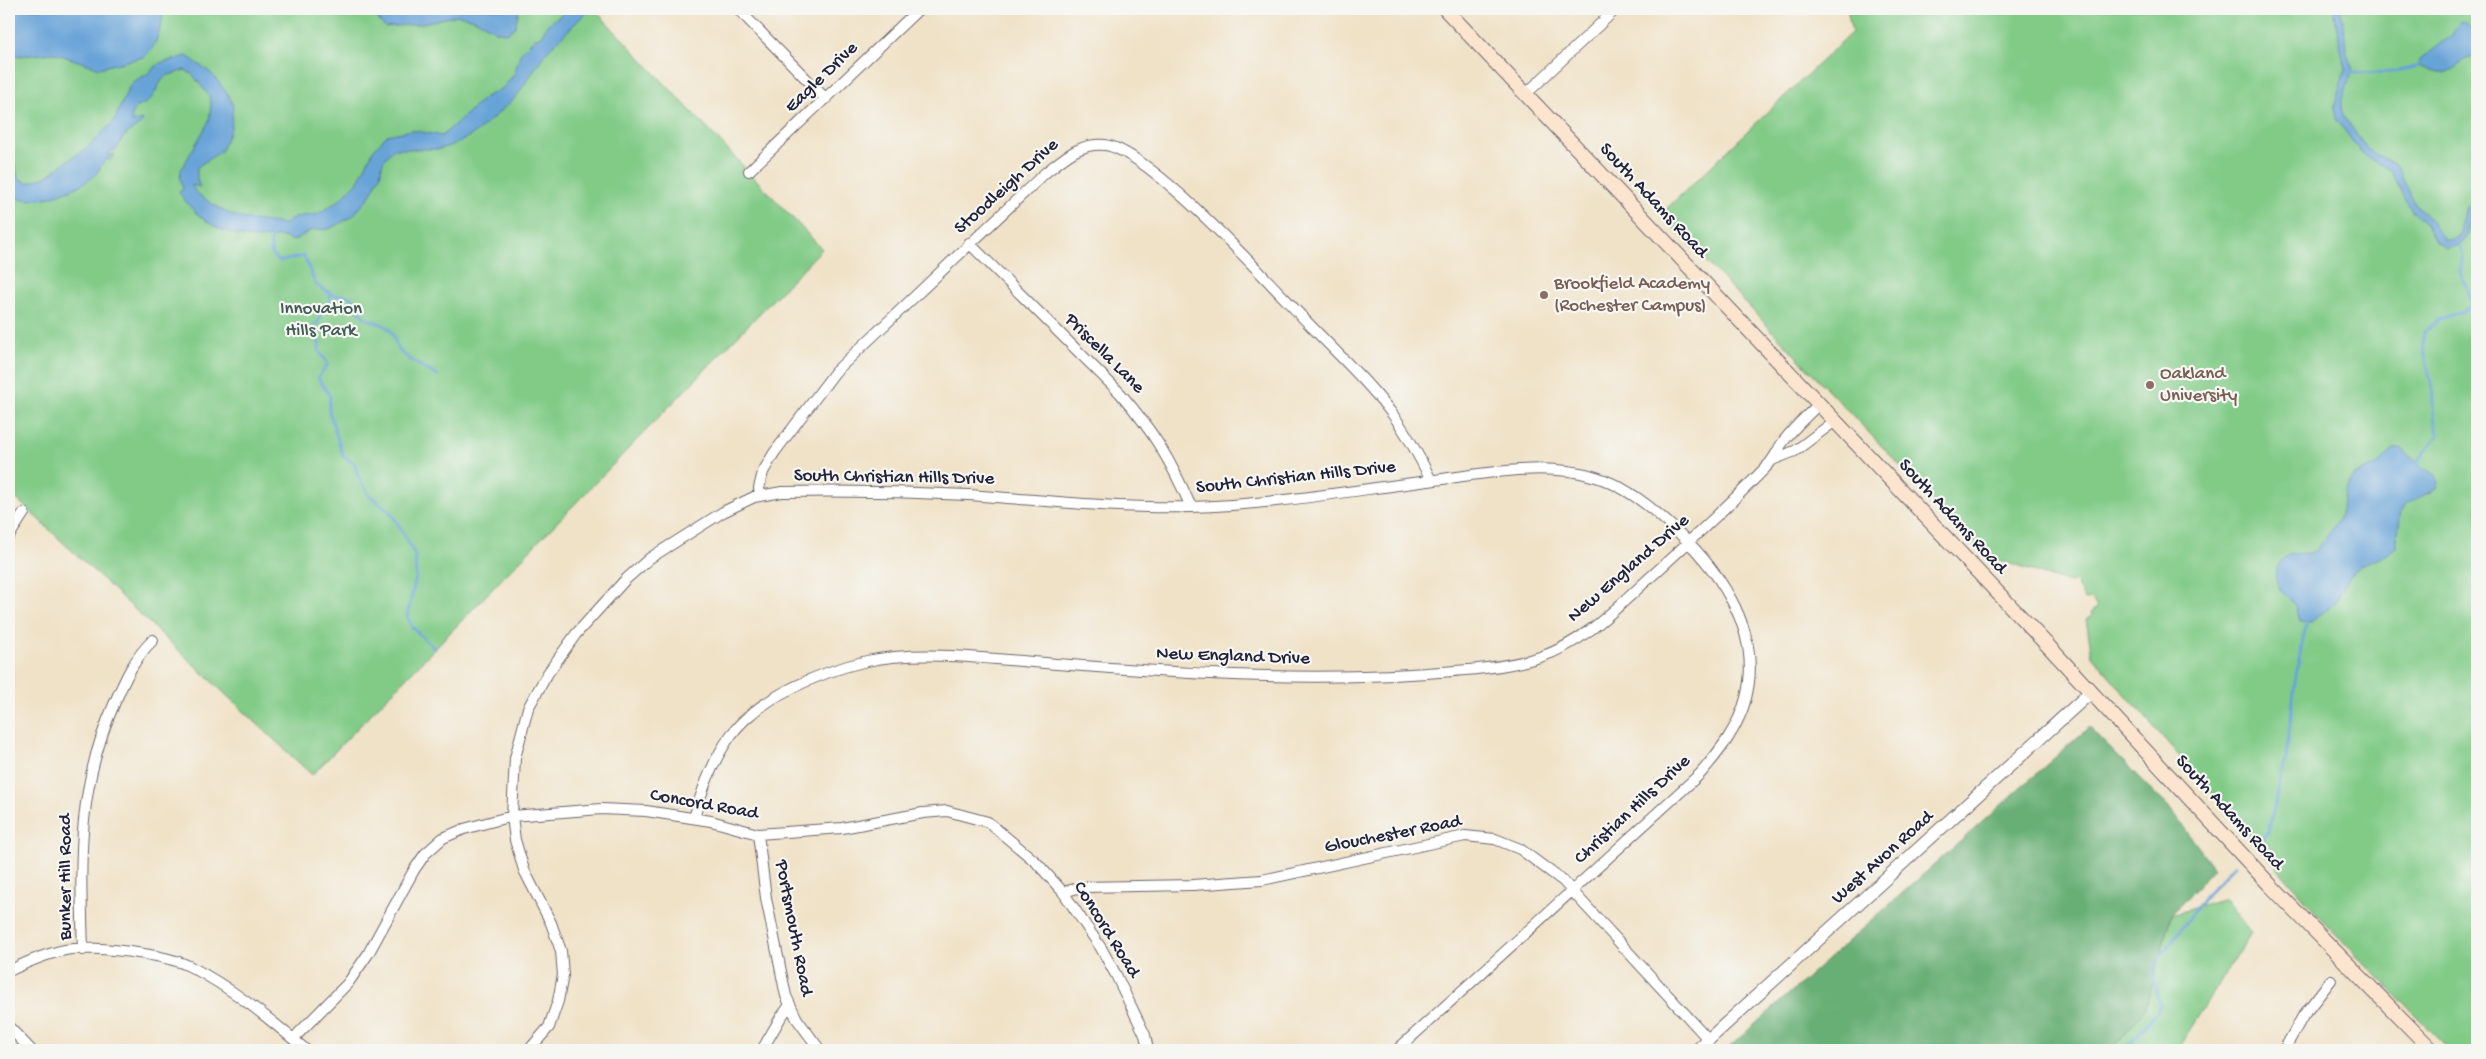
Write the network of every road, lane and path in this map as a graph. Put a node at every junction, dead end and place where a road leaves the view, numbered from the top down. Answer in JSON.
{"nodes":[{"id":1,"x":738,"y":9,"type":"edge"},
{"id":2,"x":919,"y":9,"type":"edge"},
{"id":3,"x":1445,"y":9,"type":"edge"},
{"id":4,"x":1616,"y":9,"type":"edge"},
{"id":5,"x":1527,"y":93,"type":"junction"},
{"id":6,"x":826,"y":99,"type":"junction"},
{"id":7,"x":750,"y":171,"type":"dead end"},
{"id":8,"x":969,"y":243,"type":"junction"},
{"id":9,"x":1819,"y":404,"type":"junction"},
{"id":10,"x":1835,"y":421,"type":"junction"},
{"id":11,"x":1772,"y":460,"type":"junction"},
{"id":12,"x":1431,"y":480,"type":"junction"},
{"id":13,"x":760,"y":496,"type":"junction"},
{"id":14,"x":1191,"y":507,"type":"junction"},
{"id":15,"x":24,"y":513,"type":"dead end"},
{"id":16,"x":9,"y":536,"type":"edge"},
{"id":17,"x":1690,"y":541,"type":"junction"},
{"id":18,"x":153,"y":640,"type":"dead end"},
{"id":19,"x":2091,"y":692,"type":"junction"},
{"id":20,"x":512,"y":816,"type":"junction"},
{"id":21,"x":694,"y":818,"type":"junction"},
{"id":22,"x":758,"y":834,"type":"junction"},
{"id":23,"x":1573,"y":891,"type":"junction"},
{"id":24,"x":1063,"y":892,"type":"junction"},
{"id":25,"x":83,"y":950,"type":"junction"},
{"id":26,"x":9,"y":971,"type":"edge"},
{"id":27,"x":2331,"y":980,"type":"dead end"},
{"id":28,"x":790,"y":1005,"type":"junction"},
{"id":29,"x":9,"y":1026,"type":"edge"},
{"id":30,"x":293,"y":1039,"type":"junction"},
{"id":31,"x":1709,"y":1040,"type":"junction"},
{"id":32,"x":2286,"y":1047,"type":"edge"},
{"id":33,"x":31,"y":1050,"type":"edge"},
{"id":34,"x":306,"y":1050,"type":"edge"},
{"id":35,"x":529,"y":1050,"type":"edge"},
{"id":36,"x":762,"y":1050,"type":"edge"},
{"id":37,"x":820,"y":1050,"type":"edge"},
{"id":38,"x":1148,"y":1050,"type":"edge"},
{"id":39,"x":1397,"y":1050,"type":"edge"},
{"id":40,"x":1698,"y":1050,"type":"edge"},
{"id":41,"x":2297,"y":1050,"type":"edge"},
{"id":42,"x":2432,"y":1050,"type":"edge"}],
"edges":[{"from":1,"to":6,"type":"street"},
{"from":2,"to":6,"type":"street","name":"Eagle Drive"},
{"from":3,"to":5,"type":"main road","name":"South Adams Road"},
{"from":4,"to":5,"type":"street"},
{"from":5,"to":9,"type":"main road","name":"South Adams Road"},
{"from":6,"to":7,"type":"street","name":"Eagle Drive"},
{"from":8,"to":12,"type":"street","name":"Stoodleigh Drive"},
{"from":8,"to":13,"type":"street","name":"Stoodleigh Drive"},
{"from":8,"to":14,"type":"street","name":"Priscella Lane"},
{"from":9,"to":10,"type":"main road","name":"South Adams Road"},
{"from":9,"to":11,"type":"street","name":"New England Drive"},
{"from":10,"to":11,"type":"street","name":"New England Drive"},
{"from":10,"to":19,"type":"main road","name":"South Adams Road"},
{"from":11,"to":17,"type":"street","name":"New England Drive"},
{"from":12,"to":14,"type":"street","name":"South Christian Hills Drive"},
{"from":12,"to":17,"type":"street","name":"South Christian Hills Drive"},
{"from":13,"to":14,"type":"street","name":"South Christian Hills Drive"},
{"from":13,"to":20,"type":"street","name":"South Christian Hills Drive"},
{"from":15,"to":16,"type":"street"},
{"from":17,"to":21,"type":"street","name":"New England Drive"},
{"from":17,"to":23,"type":"street","name":"Christian Hills Drive"},
{"from":18,"to":25,"type":"street","name":"Bunker Hill Road"},
{"from":19,"to":31,"type":"street","name":"West Avon Road"},
{"from":19,"to":42,"type":"main road","name":"South Adams Road"},
{"from":20,"to":21,"type":"street","name":"Concord Road"},
{"from":20,"to":30,"type":"street","name":"Concord Road"},
{"from":20,"to":35,"type":"street","name":"South Christian Hills Drive"},
{"from":21,"to":22,"type":"street","name":"Concord Road"},
{"from":22,"to":24,"type":"street","name":"Concord Road"},
{"from":22,"to":28,"type":"street","name":"Portsmouth Road"},
{"from":23,"to":24,"type":"street","name":"Glouchester Road"},
{"from":23,"to":31,"type":"street","name":"Glouchester Road"},
{"from":23,"to":39,"type":"street","name":"Christian Hills Drive"},
{"from":24,"to":38,"type":"street","name":"Concord Road"},
{"from":25,"to":26,"type":"street"},
{"from":25,"to":30,"type":"street"},
{"from":27,"to":32,"type":"street"},
{"from":28,"to":36,"type":"street"},
{"from":28,"to":37,"type":"street","name":"Portsmouth Road"},
{"from":29,"to":33,"type":"street"},
{"from":30,"to":34,"type":"street"},
{"from":31,"to":40,"type":"street","name":"West Avon Road"},
{"from":32,"to":41,"type":"street"}]}
